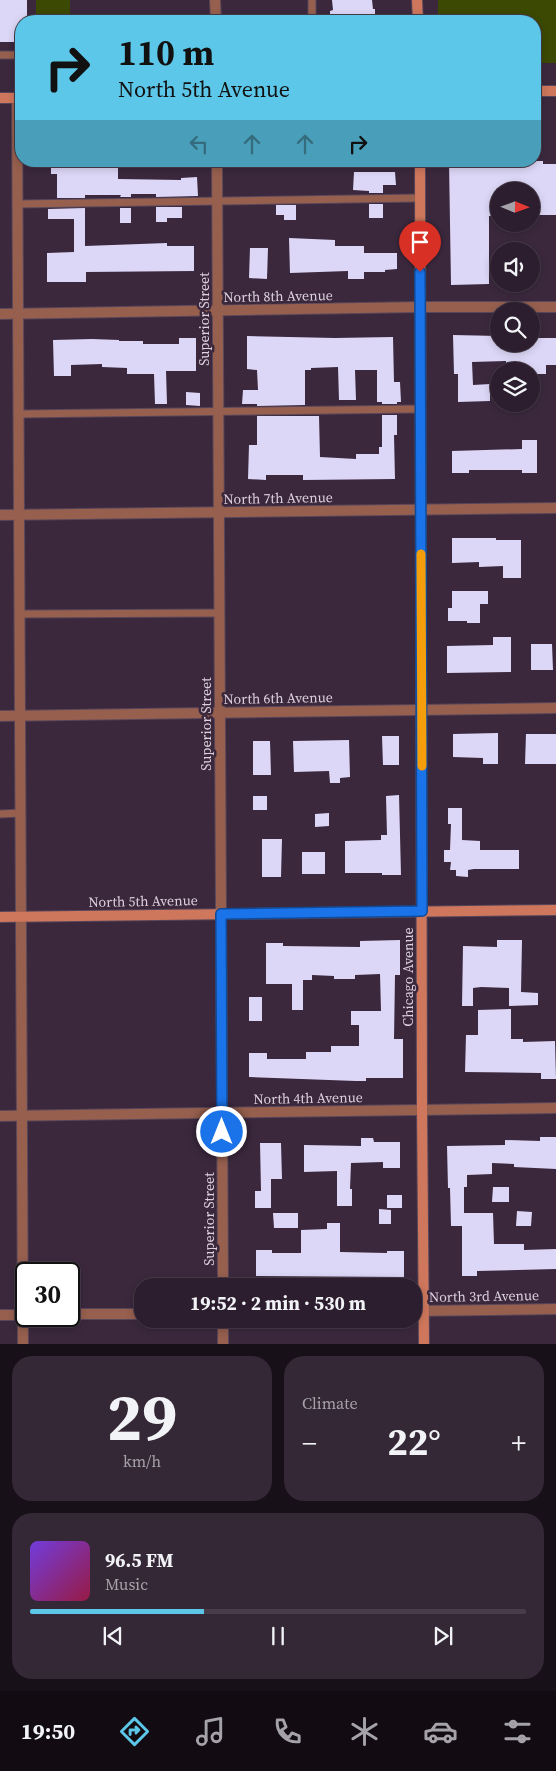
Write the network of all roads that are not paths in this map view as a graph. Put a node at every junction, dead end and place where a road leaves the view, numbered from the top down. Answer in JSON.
{"nodes":[{"id":1,"x":215,"y":0,"type":"edge"},
{"id":2,"x":312,"y":0,"type":"edge"},
{"id":3,"x":417,"y":0,"type":"edge"},
{"id":4,"x":216,"y":15,"type":"edge"},
{"id":5,"x":312,"y":15,"type":"edge"},
{"id":6,"x":418,"y":15,"type":"edge"},
{"id":7,"x":0,"y":55,"type":"edge"},
{"id":8,"x":15,"y":55,"type":"edge"},
{"id":9,"x":541,"y":91,"type":"edge"},
{"id":10,"x":556,"y":91,"type":"edge"},
{"id":11,"x":0,"y":98,"type":"edge"},
{"id":12,"x":15,"y":98,"type":"edge"},
{"id":13,"x":18,"y":167,"type":"edge"},
{"id":14,"x":217,"y":167,"type":"edge"},
{"id":15,"x":420,"y":167,"type":"edge"},
{"id":16,"x":420,"y":198,"type":"junction"},
{"id":17,"x":217,"y":202,"type":"junction"},
{"id":18,"x":18,"y":204,"type":"junction"},
{"id":19,"x":420,"y":307,"type":"junction"},
{"id":20,"x":556,"y":308,"type":"edge"},
{"id":21,"x":218,"y":310,"type":"junction"},
{"id":22,"x":18,"y":313,"type":"junction"},
{"id":23,"x":0,"y":314,"type":"edge"},
{"id":24,"x":420,"y":409,"type":"junction"},
{"id":25,"x":218,"y":410,"type":"junction"},
{"id":26,"x":19,"y":414,"type":"junction"},
{"id":27,"x":556,"y":508,"type":"edge"},
{"id":28,"x":421,"y":510,"type":"junction"},
{"id":29,"x":219,"y":512,"type":"junction"},
{"id":30,"x":0,"y":515,"type":"edge"},
{"id":31,"x":19,"y":515,"type":"junction"},
{"id":32,"x":20,"y":614,"type":"junction"},
{"id":33,"x":219,"y":614,"type":"junction"},
{"id":34,"x":556,"y":708,"type":"edge"},
{"id":35,"x":422,"y":710,"type":"junction"},
{"id":36,"x":220,"y":713,"type":"junction"},
{"id":37,"x":0,"y":716,"type":"edge"},
{"id":38,"x":20,"y":716,"type":"junction"},
{"id":39,"x":20,"y":813,"type":"junction"},
{"id":40,"x":0,"y":814,"type":"edge"},
{"id":41,"x":556,"y":910,"type":"edge"},
{"id":42,"x":422,"y":911,"type":"junction"},
{"id":43,"x":221,"y":914,"type":"junction"},
{"id":44,"x":21,"y":916,"type":"junction"},
{"id":45,"x":0,"y":917,"type":"edge"},
{"id":46,"x":556,"y":1108,"type":"edge"},
{"id":47,"x":422,"y":1110,"type":"junction"},
{"id":48,"x":222,"y":1113,"type":"junction"},
{"id":49,"x":0,"y":1116,"type":"edge"},
{"id":50,"x":22,"y":1116,"type":"junction"},
{"id":51,"x":24,"y":1262,"type":"edge"},
{"id":52,"x":223,"y":1278,"type":"edge"},
{"id":53,"x":556,"y":1309,"type":"edge"},
{"id":54,"x":424,"y":1310,"type":"junction"},
{"id":55,"x":80,"y":1314,"type":"edge"},
{"id":56,"x":134,"y":1314,"type":"edge"},
{"id":57,"x":0,"y":1315,"type":"edge"},
{"id":58,"x":15,"y":1315,"type":"edge"},
{"id":59,"x":24,"y":1327,"type":"edge"},
{"id":60,"x":223,"y":1328,"type":"edge"},
{"id":61,"x":23,"y":1344,"type":"edge"},
{"id":62,"x":223,"y":1344,"type":"edge"},
{"id":63,"x":424,"y":1344,"type":"edge"}],
"edges":[{"from":1,"to":4,"type":"street"},
{"from":2,"to":5,"type":"lane"},
{"from":3,"to":6,"type":"main road"},
{"from":7,"to":8,"type":"lane"},
{"from":9,"to":10,"type":"main road"},
{"from":11,"to":12,"type":"main road"},
{"from":13,"to":18,"type":"street"},
{"from":14,"to":17,"type":"street","name":"Superior Street"},
{"from":15,"to":16,"type":"main road","name":"Chicago Avenue"},
{"from":16,"to":17,"type":"lane"},
{"from":16,"to":19,"type":"main road","name":"Chicago Avenue"},
{"from":17,"to":18,"type":"lane"},
{"from":17,"to":21,"type":"street","name":"Superior Street"},
{"from":18,"to":22,"type":"street"},
{"from":19,"to":20,"type":"street","name":"North 8th Avenue"},
{"from":19,"to":21,"type":"street","name":"North 8th Avenue"},
{"from":19,"to":24,"type":"main road","name":"Chicago Avenue"},
{"from":21,"to":22,"type":"street","name":"North 8th Avenue"},
{"from":21,"to":25,"type":"street","name":"Superior Street"},
{"from":22,"to":23,"type":"street","name":"North 8th Avenue"},
{"from":22,"to":26,"type":"street"},
{"from":24,"to":25,"type":"lane"},
{"from":24,"to":28,"type":"main road","name":"Chicago Avenue"},
{"from":25,"to":26,"type":"lane"},
{"from":25,"to":29,"type":"street","name":"Superior Street"},
{"from":26,"to":31,"type":"street"},
{"from":27,"to":28,"type":"street","name":"North 7th Avenue"},
{"from":28,"to":29,"type":"street","name":"North 7th Avenue"},
{"from":28,"to":35,"type":"main road","name":"Chicago Avenue"},
{"from":29,"to":31,"type":"street","name":"North 7th Avenue"},
{"from":29,"to":33,"type":"street","name":"Superior Street"},
{"from":30,"to":31,"type":"street","name":"North 7th Avenue"},
{"from":31,"to":32,"type":"street"},
{"from":32,"to":33,"type":"lane"},
{"from":32,"to":38,"type":"street"},
{"from":33,"to":36,"type":"street","name":"Superior Street"},
{"from":34,"to":35,"type":"street","name":"North 6th Avenue"},
{"from":35,"to":36,"type":"street","name":"North 6th Avenue"},
{"from":35,"to":42,"type":"main road","name":"Chicago Avenue"},
{"from":36,"to":38,"type":"street","name":"North 6th Avenue"},
{"from":36,"to":43,"type":"street","name":"Superior Street"},
{"from":37,"to":38,"type":"street","name":"North 6th Avenue"},
{"from":38,"to":39,"type":"street"},
{"from":39,"to":40,"type":"lane"},
{"from":39,"to":44,"type":"street"},
{"from":41,"to":42,"type":"main road","name":"North 5th Avenue"},
{"from":42,"to":43,"type":"main road","name":"North 5th Avenue"},
{"from":42,"to":47,"type":"main road","name":"Chicago Avenue"},
{"from":43,"to":44,"type":"main road","name":"North 5th Avenue"},
{"from":43,"to":48,"type":"street","name":"Superior Street"},
{"from":44,"to":45,"type":"main road","name":"North 5th Avenue"},
{"from":44,"to":50,"type":"street"},
{"from":46,"to":47,"type":"street","name":"North 4th Avenue"},
{"from":47,"to":48,"type":"street","name":"North 4th Avenue"},
{"from":47,"to":54,"type":"main road","name":"Chicago Avenue"},
{"from":48,"to":50,"type":"street","name":"North 4th Avenue"},
{"from":48,"to":52,"type":"street","name":"Superior Street"},
{"from":49,"to":50,"type":"street","name":"North 4th Avenue"},
{"from":50,"to":51,"type":"street"},
{"from":53,"to":54,"type":"street","name":"North 3rd Avenue"},
{"from":54,"to":63,"type":"main road","name":"Chicago Avenue"},
{"from":55,"to":56,"type":"street"},
{"from":57,"to":58,"type":"street"},
{"from":59,"to":61,"type":"street"},
{"from":60,"to":62,"type":"street"}]}
